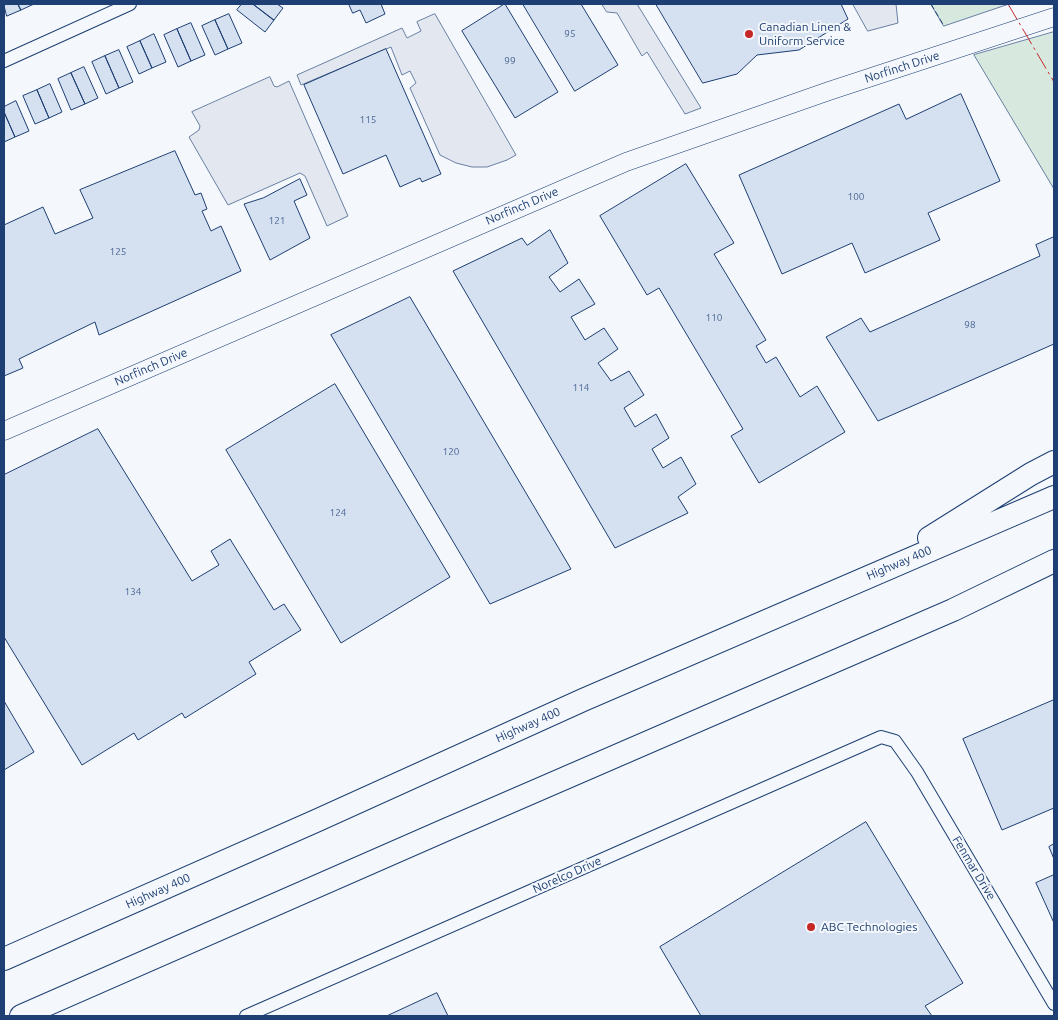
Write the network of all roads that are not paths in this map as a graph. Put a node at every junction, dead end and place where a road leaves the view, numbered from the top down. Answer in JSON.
{"nodes":[{"id":1,"x":130,"y":4,"type":"edge"},
{"id":2,"x":1054,"y":17,"type":"edge"},
{"id":3,"x":4,"y":61,"type":"edge"},
{"id":4,"x":4,"y":431,"type":"edge"},
{"id":5,"x":1054,"y":462,"type":"edge"},
{"id":6,"x":1054,"y":497,"type":"edge"},
{"id":7,"x":1054,"y":561,"type":"edge"},
{"id":8,"x":871,"y":575,"type":"junction"},
{"id":9,"x":1054,"y":578,"type":"edge"},
{"id":10,"x":953,"y":610,"type":"junction"},
{"id":11,"x":888,"y":738,"type":"joint"},
{"id":12,"x":4,"y":959,"type":"edge"},
{"id":13,"x":1054,"y":1004,"type":"edge"},
{"id":14,"x":21,"y":1016,"type":"edge"},
{"id":15,"x":246,"y":1016,"type":"edge"}],
"edges":[{"from":1,"to":3,"type":"street"},
{"from":2,"to":4,"type":"street","name":"Norfinch Drive"},
{"from":5,"to":8,"type":"highway"},
{"from":6,"to":8,"type":"highway","name":"Highway 400"},
{"from":7,"to":10,"type":"highway"},
{"from":8,"to":12,"type":"highway","name":"Highway 400"},
{"from":9,"to":10,"type":"highway"},
{"from":10,"to":14,"type":"highway"},
{"from":11,"to":13,"type":"street","name":"Fenmar Drive"},
{"from":11,"to":15,"type":"street","name":"Norelco Drive"}]}
